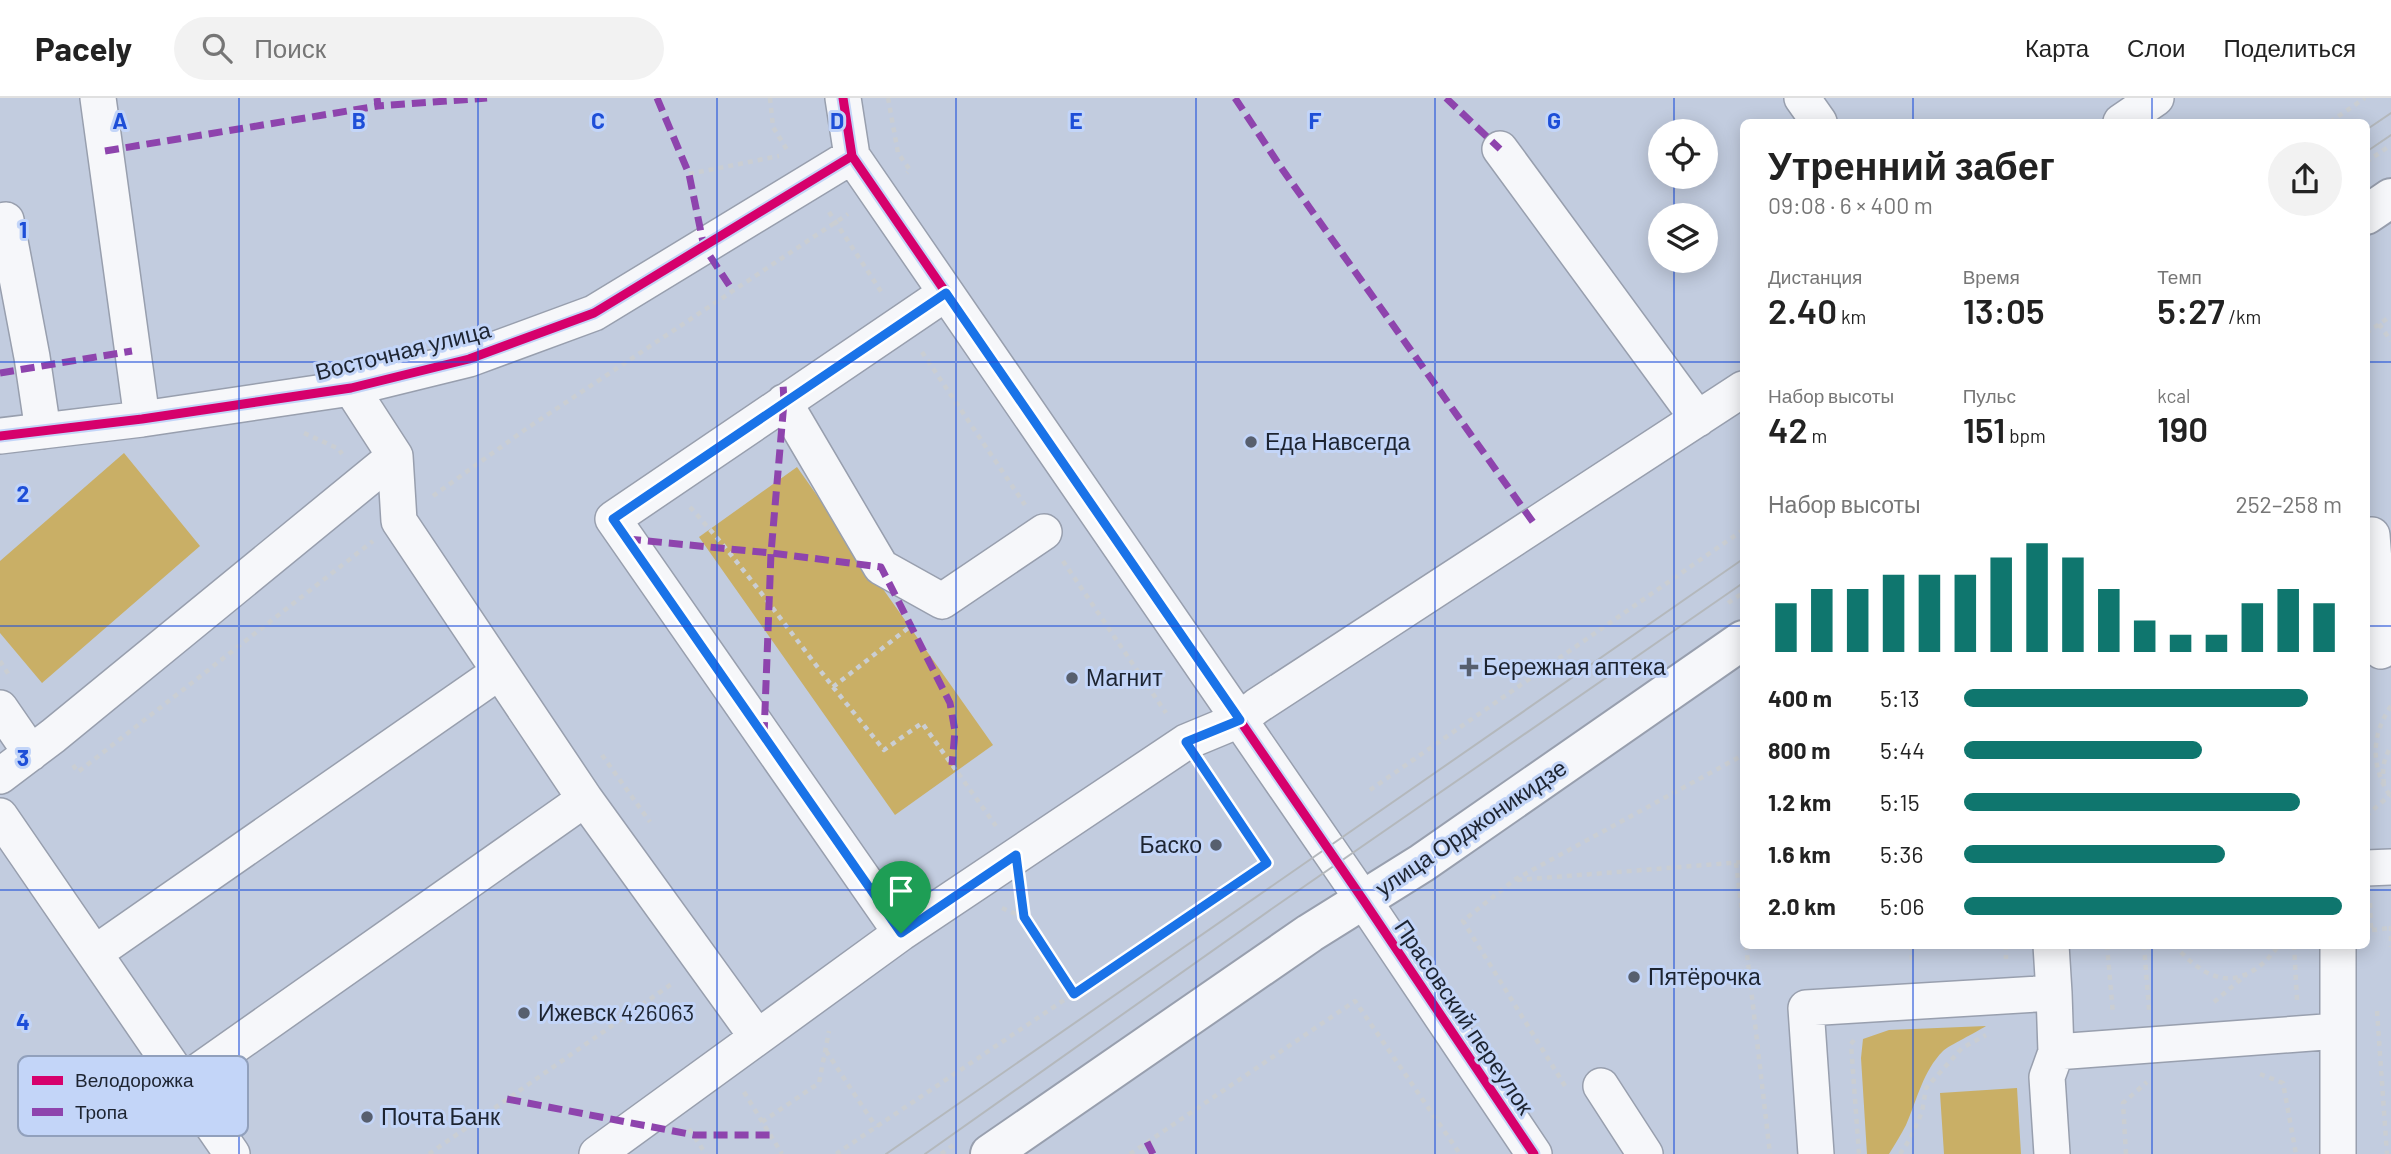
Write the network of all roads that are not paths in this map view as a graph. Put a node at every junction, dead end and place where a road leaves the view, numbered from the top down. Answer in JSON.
{"nodes":[{"id":1,"x":98,"y":98,"type":"edge"},
{"id":2,"x":843,"y":98,"type":"edge"},
{"id":3,"x":2156,"y":98,"type":"edge"},
{"id":4,"x":2125,"y":119,"type":"edge"},
{"id":5,"x":1500,"y":149,"type":"dead end"},
{"id":6,"x":852,"y":156,"type":"junction"},
{"id":7,"x":2391,"y":198,"type":"edge"},
{"id":8,"x":2370,"y":212,"type":"edge"},
{"id":9,"x":0,"y":221,"type":"edge"},
{"id":10,"x":946,"y":293,"type":"junction"},
{"id":11,"x":351,"y":388,"type":"junction"},
{"id":12,"x":1740,"y":391,"type":"edge"},
{"id":13,"x":784,"y":402,"type":"junction"},
{"id":14,"x":142,"y":419,"type":"junction"},
{"id":15,"x":1698,"y":419,"type":"junction"},
{"id":16,"x":43,"y":431,"type":"junction"},
{"id":17,"x":0,"y":436,"type":"edge"},
{"id":18,"x":395,"y":456,"type":"junction"},
{"id":19,"x":1044,"y":532,"type":"road end"},
{"id":20,"x":2372,"y":535,"type":"dead end"},
{"id":21,"x":1740,"y":642,"type":"edge"},
{"id":22,"x":2379,"y":651,"type":"edge"},
{"id":23,"x":499,"y":672,"type":"junction"},
{"id":24,"x":0,"y":708,"type":"edge"},
{"id":25,"x":1240,"y":720,"type":"junction"},
{"id":26,"x":31,"y":753,"type":"junction"},
{"id":27,"x":0,"y":776,"type":"edge"},
{"id":28,"x":585,"y":799,"type":"junction"},
{"id":29,"x":0,"y":816,"type":"edge"},
{"id":30,"x":2391,"y":867,"type":"edge"},
{"id":31,"x":2370,"y":869,"type":"edge"},
{"id":32,"x":1364,"y":901,"type":"junction"},
{"id":33,"x":901,"y":933,"type":"junction"},
{"id":34,"x":2051,"y":949,"type":"edge"},
{"id":35,"x":2338,"y":949,"type":"edge"},
{"id":36,"x":94,"y":953,"type":"junction"},
{"id":37,"x":2054,"y":1005,"type":"junction"},
{"id":38,"x":2338,"y":1031,"type":"junction"},
{"id":39,"x":757,"y":1037,"type":"junction"},
{"id":40,"x":2056,"y":1052,"type":"junction"},
{"id":41,"x":165,"y":1056,"type":"edge"},
{"id":42,"x":220,"y":1056,"type":"edge"},
{"id":43,"x":1587,"y":1091,"type":"road end"},
{"id":44,"x":220,"y":1136,"type":"edge"},
{"id":45,"x":232,"y":1154,"type":"edge"},
{"id":46,"x":597,"y":1154,"type":"edge"},
{"id":47,"x":990,"y":1154,"type":"edge"},
{"id":48,"x":1534,"y":1154,"type":"edge"},
{"id":49,"x":1645,"y":1154,"type":"edge"},
{"id":50,"x":1816,"y":1154,"type":"edge"},
{"id":51,"x":2052,"y":1154,"type":"edge"},
{"id":52,"x":2337,"y":1154,"type":"edge"}],
"edges":[{"from":1,"to":14,"type":"street"},
{"from":2,"to":6,"type":"street"},
{"from":3,"to":4,"type":"street"},
{"from":5,"to":15,"type":"street"},
{"from":6,"to":10,"type":"street","name":"Прасовский переулок"},
{"from":6,"to":11,"type":"street","name":"Восточная улица"},
{"from":7,"to":8,"type":"main road"},
{"from":9,"to":16,"type":"street"},
{"from":10,"to":13,"type":"street"},
{"from":10,"to":25,"type":"street","name":"Прасовский переулок"},
{"from":11,"to":14,"type":"street","name":"Восточная улица"},
{"from":11,"to":18,"type":"street"},
{"from":12,"to":15,"type":"street"},
{"from":13,"to":19,"type":"street"},
{"from":13,"to":33,"type":"street"},
{"from":14,"to":16,"type":"street","name":"Восточная улица"},
{"from":15,"to":25,"type":"street"},
{"from":16,"to":17,"type":"street","name":"Восточная улица"},
{"from":18,"to":23,"type":"street"},
{"from":18,"to":26,"type":"street"},
{"from":20,"to":22,"type":"street"},
{"from":21,"to":32,"type":"main road","name":"улица Орджоникидзе"},
{"from":23,"to":28,"type":"street"},
{"from":23,"to":36,"type":"street"},
{"from":24,"to":26,"type":"street"},
{"from":25,"to":32,"type":"street","name":"Прасовский переулок"},
{"from":25,"to":33,"type":"street"},
{"from":26,"to":27,"type":"street"},
{"from":28,"to":39,"type":"street"},
{"from":28,"to":42,"type":"street"},
{"from":29,"to":36,"type":"street"},
{"from":30,"to":31,"type":"street"},
{"from":32,"to":47,"type":"main road","name":"улица Орджоникидзе"},
{"from":32,"to":48,"type":"street","name":"Прасовский переулок"},
{"from":33,"to":39,"type":"street"},
{"from":34,"to":37,"type":"street"},
{"from":35,"to":38,"type":"street"},
{"from":36,"to":41,"type":"street"},
{"from":37,"to":40,"type":"street"},
{"from":37,"to":50,"type":"street"},
{"from":38,"to":40,"type":"street"},
{"from":38,"to":52,"type":"street"},
{"from":39,"to":46,"type":"street"},
{"from":40,"to":51,"type":"street"},
{"from":43,"to":49,"type":"street"},
{"from":44,"to":45,"type":"street"}]}
